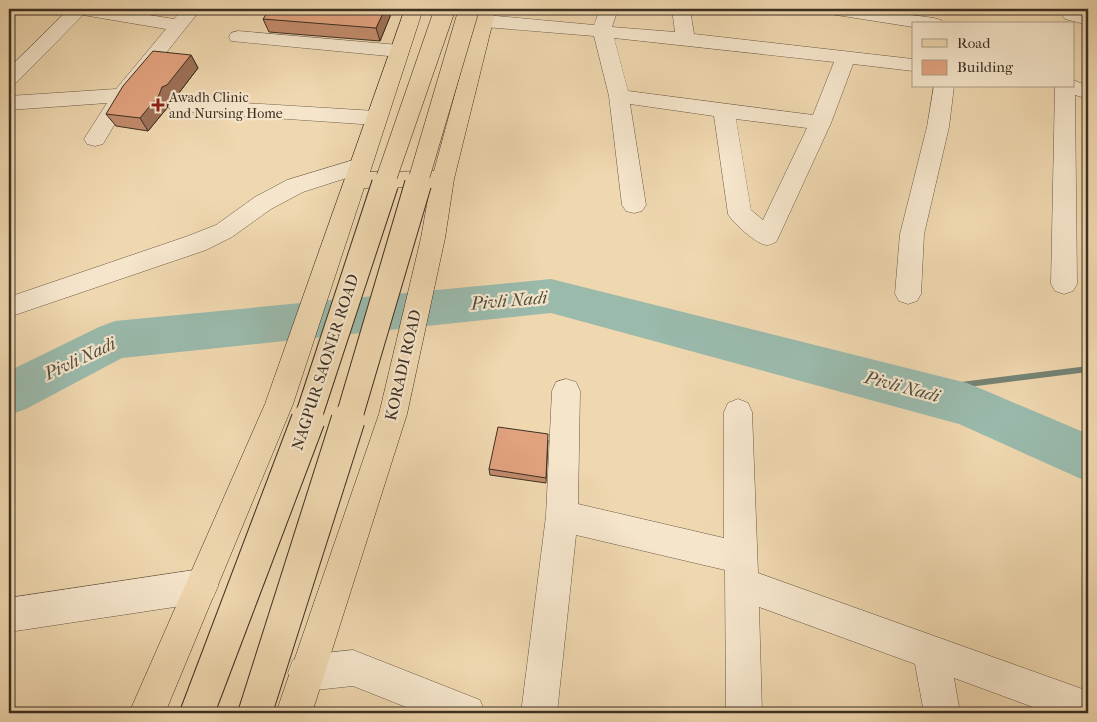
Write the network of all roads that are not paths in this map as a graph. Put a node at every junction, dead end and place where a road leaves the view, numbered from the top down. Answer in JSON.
{"nodes":[{"id":1,"x":80,"y":9,"type":"edge"},
{"id":2,"x":192,"y":9,"type":"edge"},
{"id":3,"x":414,"y":9,"type":"edge"},
{"id":4,"x":445,"y":9,"type":"edge"},
{"id":5,"x":609,"y":9,"type":"edge"},
{"id":6,"x":681,"y":9,"type":"edge"},
{"id":7,"x":830,"y":9,"type":"edge"},
{"id":8,"x":480,"y":13,"type":"edge"},
{"id":9,"x":898,"y":13,"type":"edge"},
{"id":10,"x":927,"y":22,"type":"edge"},
{"id":11,"x":178,"y":25,"type":"junction"},
{"id":12,"x":602,"y":30,"type":"junction"},
{"id":13,"x":238,"y":37,"type":"dead end"},
{"id":14,"x":685,"y":39,"type":"junction"},
{"id":15,"x":399,"y":51,"type":"junction"},
{"id":16,"x":846,"y":57,"type":"junction"},
{"id":17,"x":912,"y":65,"type":"edge"},
{"id":18,"x":9,"y":79,"type":"edge"},
{"id":19,"x":1074,"y":87,"type":"edge"},
{"id":20,"x":944,"y":88,"type":"edge"},
{"id":21,"x":1065,"y":88,"type":"edge"},
{"id":22,"x":1088,"y":93,"type":"edge"},
{"id":23,"x":122,"y":95,"type":"junction"},
{"id":24,"x":619,"y":96,"type":"junction"},
{"id":25,"x":9,"y":103,"type":"edge"},
{"id":26,"x":178,"y":106,"type":"dead end"},
{"id":27,"x":724,"y":111,"type":"junction"},
{"id":28,"x":376,"y":118,"type":"junction"},
{"id":29,"x":820,"y":124,"type":"junction"},
{"id":30,"x":95,"y":139,"type":"dead end"},
{"id":31,"x":358,"y":173,"type":"junction"},
{"id":32,"x":443,"y":179,"type":"junction"},
{"id":33,"x":1064,"y":197,"type":"junction"},
{"id":34,"x":1088,"y":202,"type":"edge"},
{"id":35,"x":634,"y":205,"type":"dead end"},
{"id":36,"x":1064,"y":284,"type":"dead end"},
{"id":37,"x":908,"y":294,"type":"dead end"},
{"id":38,"x":9,"y":307,"type":"edge"},
{"id":39,"x":566,"y":391,"type":"dead end"},
{"id":40,"x":738,"y":412,"type":"dead end"},
{"id":41,"x":562,"y":516,"type":"junction"},
{"id":42,"x":742,"y":571,"type":"junction"},
{"id":43,"x":201,"y":586,"type":"junction"},
{"id":44,"x":9,"y":615,"type":"edge"},
{"id":45,"x":931,"y":653,"type":"junction"},
{"id":46,"x":306,"y":673,"type":"junction"},
{"id":47,"x":1088,"y":709,"type":"edge"},
{"id":48,"x":147,"y":713,"type":"edge"},
{"id":49,"x":197,"y":713,"type":"edge"},
{"id":50,"x":255,"y":713,"type":"edge"},
{"id":51,"x":294,"y":713,"type":"edge"},
{"id":52,"x":467,"y":713,"type":"edge"},
{"id":53,"x":539,"y":713,"type":"edge"},
{"id":54,"x":744,"y":713,"type":"edge"},
{"id":55,"x":942,"y":713,"type":"edge"}],
"edges":[{"from":1,"to":11,"type":"street"},
{"from":1,"to":18,"type":"street"},
{"from":2,"to":11,"type":"street"},
{"from":3,"to":15,"type":"main road"},
{"from":4,"to":49,"type":"main road","name":"NAGPUR SAONER ROAD","bridge":true},
{"from":5,"to":12,"type":"street"},
{"from":6,"to":14,"type":"street"},
{"from":7,"to":9,"type":"street"},
{"from":8,"to":12,"type":"street"},
{"from":8,"to":32,"type":"main road","name":"KORADI ROAD"},
{"from":8,"to":50,"type":"main road","bridge":true},
{"from":9,"to":10,"type":"street"},
{"from":11,"to":23,"type":"street"},
{"from":12,"to":14,"type":"street"},
{"from":12,"to":24,"type":"street"},
{"from":13,"to":15,"type":"street"},
{"from":14,"to":16,"type":"street"},
{"from":15,"to":28,"type":"main road"},
{"from":16,"to":17,"type":"street"},
{"from":16,"to":29,"type":"street"},
{"from":19,"to":22,"type":"street"},
{"from":20,"to":37,"type":"street"},
{"from":21,"to":33,"type":"street"},
{"from":23,"to":25,"type":"street"},
{"from":23,"to":30,"type":"street"},
{"from":24,"to":27,"type":"street"},
{"from":24,"to":35,"type":"street"},
{"from":26,"to":28,"type":"street"},
{"from":27,"to":29,"type":"street"},
{"from":27,"to":29,"type":"street"},
{"from":28,"to":31,"type":"main road"},
{"from":31,"to":32,"type":"main road"},
{"from":31,"to":38,"type":"street"},
{"from":31,"to":43,"type":"main road"},
{"from":32,"to":46,"type":"main road","name":"KORADI ROAD"},
{"from":33,"to":34,"type":"street"},
{"from":33,"to":36,"type":"street"},
{"from":39,"to":41,"type":"street"},
{"from":40,"to":42,"type":"street"},
{"from":41,"to":42,"type":"street"},
{"from":41,"to":53,"type":"street"},
{"from":42,"to":45,"type":"street"},
{"from":42,"to":54,"type":"street"},
{"from":43,"to":44,"type":"street"},
{"from":43,"to":48,"type":"main road"},
{"from":45,"to":47,"type":"street"},
{"from":45,"to":55,"type":"street"},
{"from":46,"to":51,"type":"main road","name":"KORADI ROAD"},
{"from":46,"to":52,"type":"street"}]}
